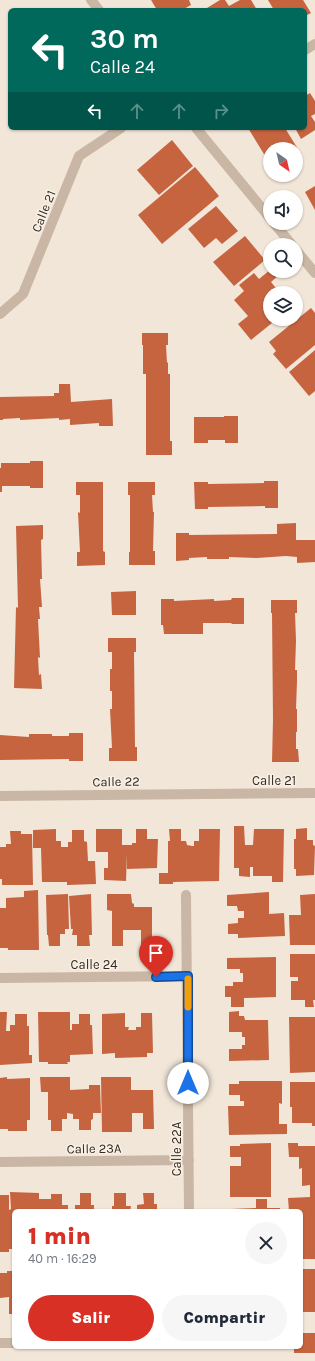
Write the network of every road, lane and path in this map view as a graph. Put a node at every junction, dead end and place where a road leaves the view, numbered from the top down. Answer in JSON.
{"nodes":[{"id":1,"x":91,"y":0,"type":"edge"},
{"id":2,"x":98,"y":8,"type":"edge"},
{"id":3,"x":118,"y":130,"type":"edge"},
{"id":4,"x":198,"y":130,"type":"edge"},
{"id":5,"x":263,"y":209,"type":"edge"},
{"id":6,"x":280,"y":230,"type":"edge"},
{"id":7,"x":286,"y":238,"type":"edge"},
{"id":8,"x":303,"y":258,"type":"edge"},
{"id":9,"x":315,"y":272,"type":"edge"},
{"id":10,"x":0,"y":314,"type":"edge"},
{"id":11,"x":232,"y":793,"type":"joint"},
{"id":12,"x":315,"y":793,"type":"edge"},
{"id":13,"x":0,"y":796,"type":"edge"},
{"id":14,"x":186,"y":895,"type":"dead end"},
{"id":15,"x":188,"y":976,"type":"junction"},
{"id":16,"x":0,"y":978,"type":"edge"},
{"id":17,"x":189,"y":1160,"type":"junction"},
{"id":18,"x":0,"y":1162,"type":"edge"},
{"id":19,"x":189,"y":1209,"type":"edge"},
{"id":20,"x":0,"y":1343,"type":"edge"},
{"id":21,"x":12,"y":1343,"type":"edge"}],
"edges":[{"from":1,"to":2,"type":"street"},
{"from":3,"to":10,"type":"street","name":"Calle 21"},
{"from":4,"to":5,"type":"street"},
{"from":6,"to":7,"type":"street"},
{"from":8,"to":9,"type":"street"},
{"from":11,"to":12,"type":"street","name":"Calle 21"},
{"from":11,"to":13,"type":"street","name":"Calle 22"},
{"from":14,"to":15,"type":"street","name":"Calle 22A"},
{"from":15,"to":16,"type":"street","name":"Calle 24"},
{"from":15,"to":17,"type":"street","name":"Calle 22A"},
{"from":17,"to":18,"type":"street","name":"Calle 23A"},
{"from":17,"to":19,"type":"street","name":"Calle 22A"},
{"from":20,"to":21,"type":"street"}]}
